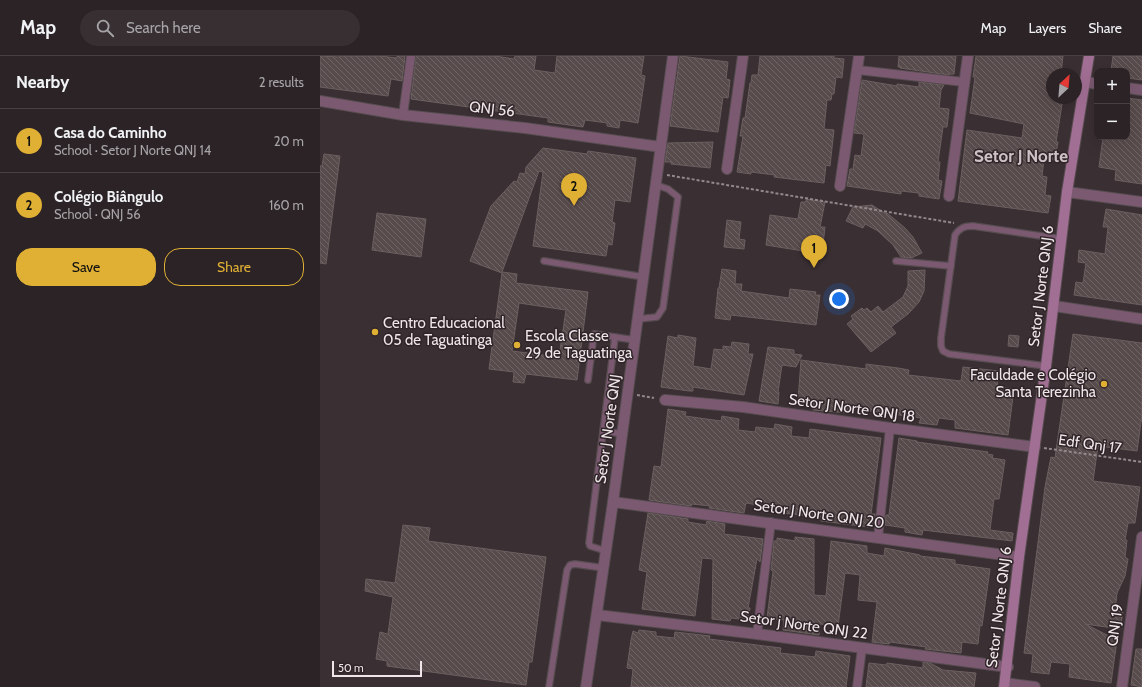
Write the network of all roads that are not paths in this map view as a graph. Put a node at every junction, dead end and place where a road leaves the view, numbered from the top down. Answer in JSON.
{"nodes":[{"id":1,"x":411,"y":56,"type":"edge"},
{"id":2,"x":673,"y":56,"type":"edge"},
{"id":3,"x":743,"y":56,"type":"edge"},
{"id":4,"x":859,"y":56,"type":"edge"},
{"id":5,"x":968,"y":56,"type":"edge"},
{"id":6,"x":1089,"y":56,"type":"edge"},
{"id":7,"x":858,"y":70,"type":"junction"},
{"id":8,"x":964,"y":82,"type":"junction"},
{"id":9,"x":1086,"y":82,"type":"junction"},
{"id":10,"x":1094,"y":83,"type":"edge"},
{"id":11,"x":1130,"y":88,"type":"edge"},
{"id":12,"x":1142,"y":90,"type":"edge"},
{"id":13,"x":320,"y":101,"type":"edge"},
{"id":14,"x":403,"y":115,"type":"junction"},
{"id":15,"x":661,"y":147,"type":"junction"},
{"id":16,"x":727,"y":169,"type":"dead end"},
{"id":17,"x":656,"y":185,"type":"junction"},
{"id":18,"x":840,"y":186,"type":"dead end"},
{"id":19,"x":1067,"y":192,"type":"junction"},
{"id":20,"x":949,"y":196,"type":"dead end"},
{"id":21,"x":1142,"y":202,"type":"edge"},
{"id":22,"x":1062,"y":239,"type":"junction"},
{"id":23,"x":544,"y":261,"type":"dead end"},
{"id":24,"x":896,"y":261,"type":"dead end"},
{"id":25,"x":951,"y":266,"type":"junction"},
{"id":26,"x":644,"y":277,"type":"junction"},
{"id":27,"x":1054,"y":306,"type":"junction"},
{"id":28,"x":638,"y":319,"type":"junction"},
{"id":29,"x":1142,"y":319,"type":"edge"},
{"id":30,"x":615,"y":337,"type":"junction"},
{"id":31,"x":635,"y":340,"type":"junction"},
{"id":32,"x":1046,"y":366,"type":"junction"},
{"id":33,"x":588,"y":380,"type":"dead end"},
{"id":34,"x":665,"y":400,"type":"road end"},
{"id":35,"x":890,"y":428,"type":"junction"},
{"id":36,"x":603,"y":431,"type":"junction"},
{"id":37,"x":622,"y":434,"type":"junction"},
{"id":38,"x":1035,"y":447,"type":"junction"},
{"id":39,"x":613,"y":502,"type":"junction"},
{"id":40,"x":770,"y":522,"type":"junction"},
{"id":41,"x":1142,"y":537,"type":"edge"},
{"id":42,"x":878,"y":538,"type":"junction"},
{"id":43,"x":606,"y":550,"type":"junction"},
{"id":44,"x":1019,"y":557,"type":"junction"},
{"id":45,"x":1140,"y":567,"type":"edge"},
{"id":46,"x":604,"y":568,"type":"junction"},
{"id":47,"x":597,"y":615,"type":"junction"},
{"id":48,"x":757,"y":634,"type":"junction"},
{"id":49,"x":862,"y":648,"type":"junction"},
{"id":50,"x":1008,"y":667,"type":"junction"},
{"id":51,"x":1005,"y":686,"type":"edge"},
{"id":52,"x":549,"y":687,"type":"edge"},
{"id":53,"x":586,"y":687,"type":"edge"},
{"id":54,"x":857,"y":687,"type":"edge"},
{"id":55,"x":1035,"y":687,"type":"edge"},
{"id":56,"x":1122,"y":687,"type":"edge"}],
"edges":[{"from":1,"to":14,"type":"street"},
{"from":2,"to":15,"type":"street","name":"Setor J Norte QNJ"},
{"from":3,"to":16,"type":"street"},
{"from":4,"to":7,"type":"street"},
{"from":5,"to":8,"type":"street"},
{"from":6,"to":9,"type":"main road","name":"Setor J Norte QNJ 6"},
{"from":7,"to":8,"type":"street"},
{"from":7,"to":18,"type":"street"},
{"from":8,"to":20,"type":"street"},
{"from":9,"to":10,"type":"street"},
{"from":9,"to":19,"type":"main road","name":"Setor J Norte QNJ 6"},
{"from":11,"to":12,"type":"street"},
{"from":13,"to":14,"type":"street","name":"QNJ 56"},
{"from":14,"to":15,"type":"street","name":"QNJ 56"},
{"from":15,"to":17,"type":"street","name":"Setor J Norte QNJ"},
{"from":17,"to":26,"type":"street","name":"Setor J Norte QNJ"},
{"from":17,"to":28,"type":"lane"},
{"from":19,"to":21,"type":"street"},
{"from":19,"to":22,"type":"main road","name":"Setor J Norte QNJ 6"},
{"from":22,"to":25,"type":"lane"},
{"from":22,"to":27,"type":"main road","name":"Setor J Norte QNJ 6"},
{"from":23,"to":26,"type":"lane"},
{"from":24,"to":25,"type":"lane"},
{"from":25,"to":32,"type":"lane"},
{"from":26,"to":28,"type":"street","name":"Setor J Norte QNJ"},
{"from":27,"to":29,"type":"street"},
{"from":27,"to":32,"type":"main road","name":"Setor J Norte QNJ 6"},
{"from":28,"to":31,"type":"street","name":"Setor J Norte QNJ"},
{"from":30,"to":31,"type":"lane"},
{"from":30,"to":33,"type":"lane"},
{"from":30,"to":36,"type":"lane"},
{"from":31,"to":37,"type":"street","name":"Setor J Norte QNJ"},
{"from":32,"to":38,"type":"main road","name":"Setor J Norte QNJ 6"},
{"from":34,"to":35,"type":"street","name":"Setor J Norte QNJ 18"},
{"from":35,"to":38,"type":"street","name":"Setor J Norte QNJ 18"},
{"from":35,"to":42,"type":"street"},
{"from":36,"to":37,"type":"lane"},
{"from":36,"to":43,"type":"lane"},
{"from":37,"to":39,"type":"street","name":"Setor J Norte QNJ"},
{"from":38,"to":44,"type":"main road","name":"Setor J Norte QNJ 6"},
{"from":39,"to":40,"type":"street","name":"Setor J Norte QNJ 20"},
{"from":39,"to":43,"type":"street","name":"Setor J Norte QNJ"},
{"from":40,"to":42,"type":"street","name":"Setor J Norte QNJ 20"},
{"from":40,"to":48,"type":"street"},
{"from":41,"to":45,"type":"street","name":"QNJ 19"},
{"from":42,"to":44,"type":"street","name":"Setor J Norte QNJ 20"},
{"from":43,"to":46,"type":"street","name":"Setor J Norte QNJ"},
{"from":44,"to":50,"type":"main road","name":"Setor J Norte QNJ 6"},
{"from":45,"to":56,"type":"street","name":"QNJ 19"},
{"from":46,"to":47,"type":"street","name":"Setor J Norte QNJ"},
{"from":46,"to":52,"type":"lane"},
{"from":47,"to":48,"type":"street","name":"Setor j Norte QNJ 22"},
{"from":47,"to":53,"type":"street","name":"Setor J Norte QNJ"},
{"from":48,"to":49,"type":"street","name":"Setor j Norte QNJ 22"},
{"from":49,"to":50,"type":"street","name":"Setor j Norte QNJ 22"},
{"from":49,"to":54,"type":"street"},
{"from":50,"to":51,"type":"main road","name":"Setor J Norte QNJ 6"},
{"from":51,"to":55,"type":"street"}]}
